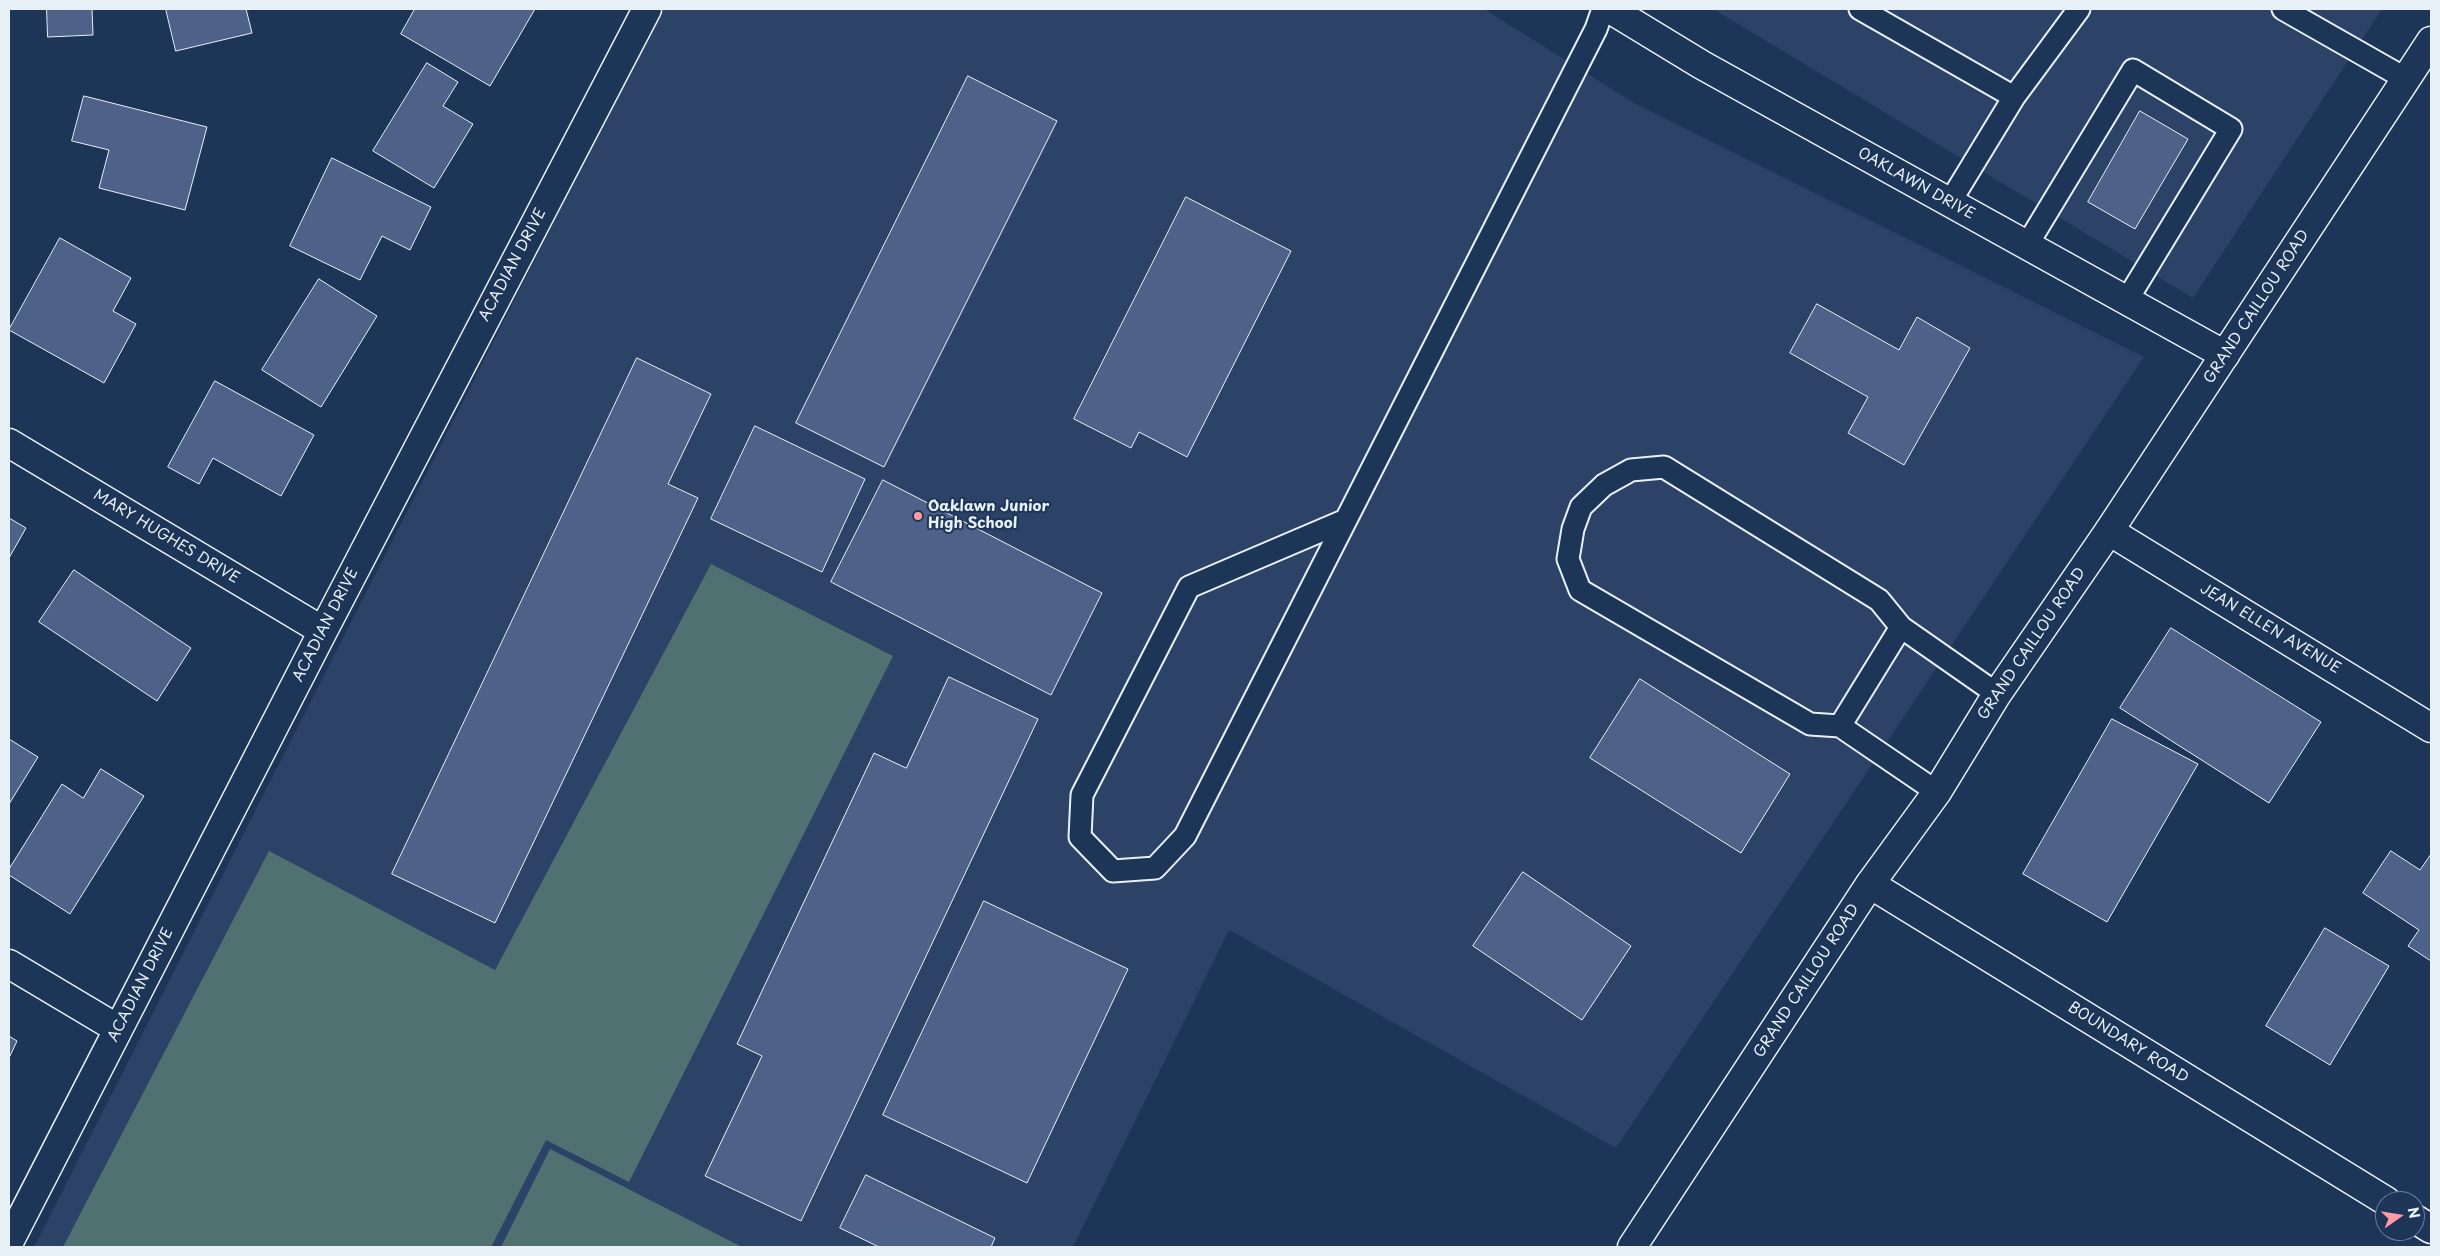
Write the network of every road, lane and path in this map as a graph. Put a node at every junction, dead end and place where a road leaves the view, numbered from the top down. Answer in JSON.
{"nodes":[{"id":1,"x":647,"y":9,"type":"edge"},
{"id":2,"x":1603,"y":9,"type":"edge"},
{"id":3,"x":1610,"y":9,"type":"edge"},
{"id":4,"x":1860,"y":9,"type":"edge"},
{"id":5,"x":2079,"y":9,"type":"edge"},
{"id":6,"x":2283,"y":9,"type":"edge"},
{"id":7,"x":2431,"y":41,"type":"edge"},
{"id":8,"x":2406,"y":79,"type":"junction"},
{"id":9,"x":2014,"y":97,"type":"junction"},
{"id":10,"x":1950,"y":202,"type":"junction"},
{"id":11,"x":2027,"y":245,"type":"junction"},
{"id":12,"x":2127,"y":300,"type":"junction"},
{"id":13,"x":2225,"y":355,"type":"junction"},
{"id":14,"x":9,"y":443,"type":"edge"},
{"id":15,"x":1346,"y":520,"type":"junction"},
{"id":16,"x":2109,"y":530,"type":"junction"},
{"id":17,"x":1901,"y":627,"type":"junction"},
{"id":18,"x":323,"y":631,"type":"junction"},
{"id":19,"x":1997,"y":694,"type":"junction"},
{"id":20,"x":1840,"y":726,"type":"junction"},
{"id":21,"x":2431,"y":728,"type":"edge"},
{"id":22,"x":1937,"y":792,"type":"junction"},
{"id":23,"x":1870,"y":884,"type":"junction"},
{"id":24,"x":9,"y":964,"type":"edge"},
{"id":25,"x":118,"y":1029,"type":"junction"},
{"id":26,"x":2375,"y":1194,"type":"edge"},
{"id":27,"x":9,"y":1242,"type":"edge"},
{"id":28,"x":1632,"y":1247,"type":"edge"}],
"edges":[{"from":1,"to":18,"type":"street","name":"ACADIAN DRIVE"},
{"from":2,"to":15,"type":"lane"},
{"from":3,"to":10,"type":"street","name":"OAKLAWN DRIVE"},
{"from":4,"to":9,"type":"lane"},
{"from":5,"to":9,"type":"lane"},
{"from":6,"to":8,"type":"lane"},
{"from":7,"to":8,"type":"street","name":"GRAND CAILLOU ROAD"},
{"from":8,"to":13,"type":"street","name":"GRAND CAILLOU ROAD"},
{"from":9,"to":10,"type":"lane"},
{"from":10,"to":11,"type":"street","name":"OAKLAWN DRIVE"},
{"from":11,"to":12,"type":"street","name":"OAKLAWN DRIVE"},
{"from":11,"to":12,"type":"lane"},
{"from":12,"to":13,"type":"street","name":"OAKLAWN DRIVE"},
{"from":13,"to":16,"type":"street","name":"GRAND CAILLOU ROAD"},
{"from":14,"to":18,"type":"street","name":"MARY HUGHES DRIVE"},
{"from":15,"to":15,"type":"lane"},
{"from":16,"to":19,"type":"street","name":"GRAND CAILLOU ROAD"},
{"from":16,"to":21,"type":"street","name":"JEAN ELLEN AVENUE"},
{"from":17,"to":19,"type":"lane"},
{"from":17,"to":20,"type":"lane"},
{"from":17,"to":20,"type":"lane"},
{"from":18,"to":25,"type":"street","name":"ACADIAN DRIVE"},
{"from":19,"to":22,"type":"street","name":"GRAND CAILLOU ROAD"},
{"from":20,"to":22,"type":"lane"},
{"from":22,"to":23,"type":"street","name":"GRAND CAILLOU ROAD"},
{"from":23,"to":26,"type":"street","name":"BOUNDARY ROAD"},
{"from":23,"to":28,"type":"street","name":"GRAND CAILLOU ROAD"},
{"from":24,"to":25,"type":"street"},
{"from":25,"to":27,"type":"street","name":"ACADIAN DRIVE"}]}
